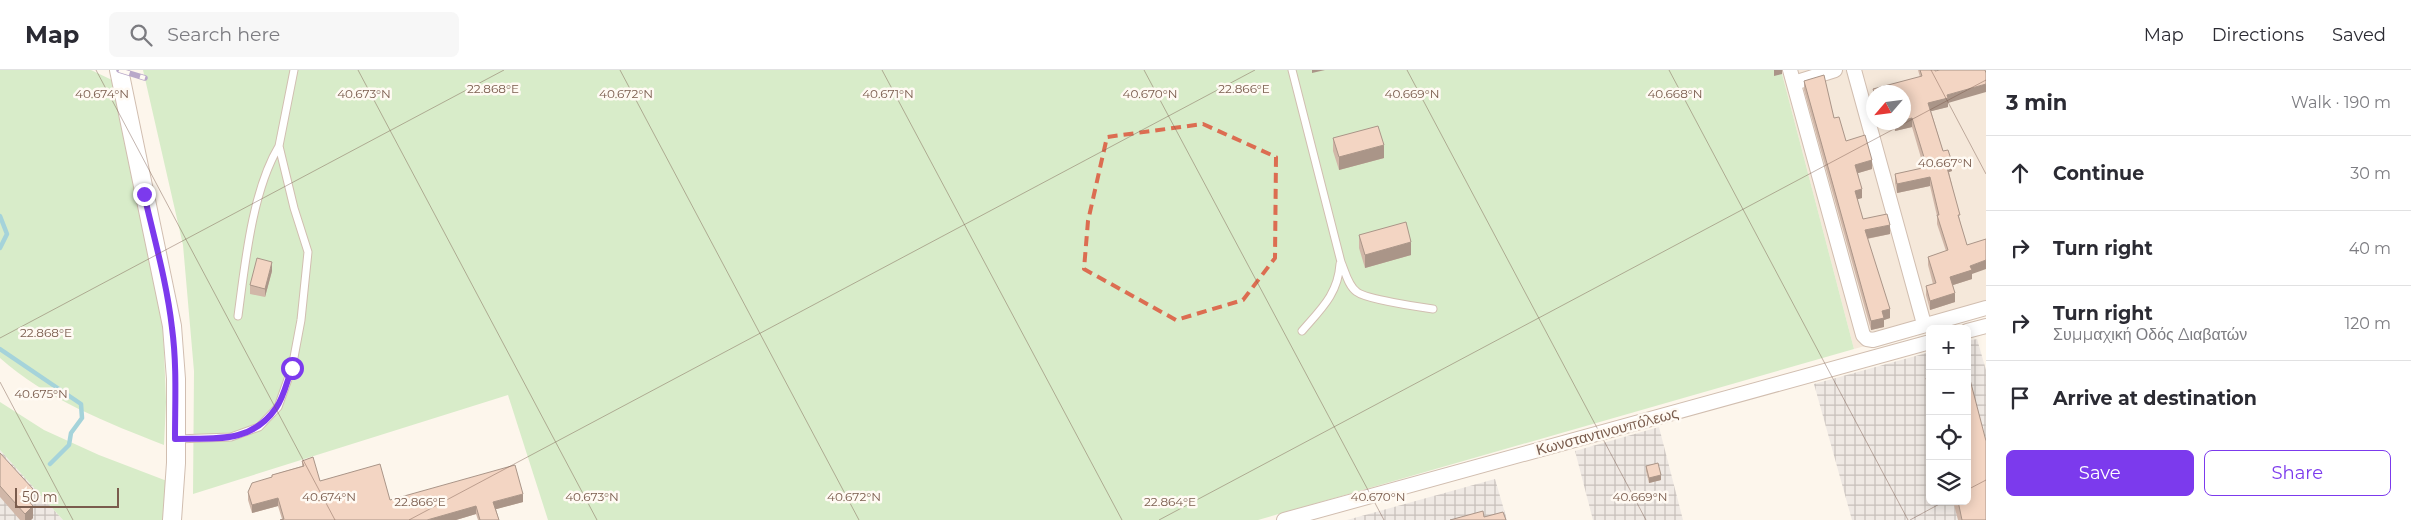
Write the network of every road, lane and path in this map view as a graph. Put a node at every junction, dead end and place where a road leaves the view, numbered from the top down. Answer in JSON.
{"nodes":[{"id":1,"x":119,"y":70,"type":"edge"},
{"id":2,"x":294,"y":70,"type":"edge"},
{"id":3,"x":1292,"y":70,"type":"edge"},
{"id":4,"x":1835,"y":70,"type":"edge"},
{"id":5,"x":1854,"y":70,"type":"edge"},
{"id":6,"x":1792,"y":77,"type":"edge"},
{"id":7,"x":279,"y":146,"type":"junction"},
{"id":8,"x":1341,"y":262,"type":"junction"},
{"id":9,"x":1986,"y":308,"type":"edge"},
{"id":10,"x":1433,"y":309,"type":"dead end"},
{"id":11,"x":238,"y":316,"type":"dead end"},
{"id":12,"x":1924,"y":324,"type":"junction"},
{"id":13,"x":1986,"y":326,"type":"edge"},
{"id":14,"x":1971,"y":330,"type":"edge"},
{"id":15,"x":1302,"y":331,"type":"dead end"},
{"id":16,"x":1926,"y":343,"type":"edge"},
{"id":17,"x":175,"y":439,"type":"junction"},
{"id":18,"x":172,"y":520,"type":"edge"},
{"id":19,"x":1284,"y":520,"type":"edge"}],
"edges":[{"from":1,"to":17,"type":"street"},
{"from":2,"to":7,"type":"lane"},
{"from":3,"to":8,"type":"lane"},
{"from":4,"to":6,"type":"street"},
{"from":5,"to":12,"type":"street"},
{"from":6,"to":12,"type":"street"},
{"from":7,"to":11,"type":"lane"},
{"from":7,"to":17,"type":"lane"},
{"from":8,"to":10,"type":"lane"},
{"from":8,"to":15,"type":"lane"},
{"from":9,"to":12,"type":"street"},
{"from":13,"to":14,"type":"street"},
{"from":16,"to":19,"type":"street","name":"Κωνσταντινουπόλεως"},
{"from":17,"to":18,"type":"street"}]}
